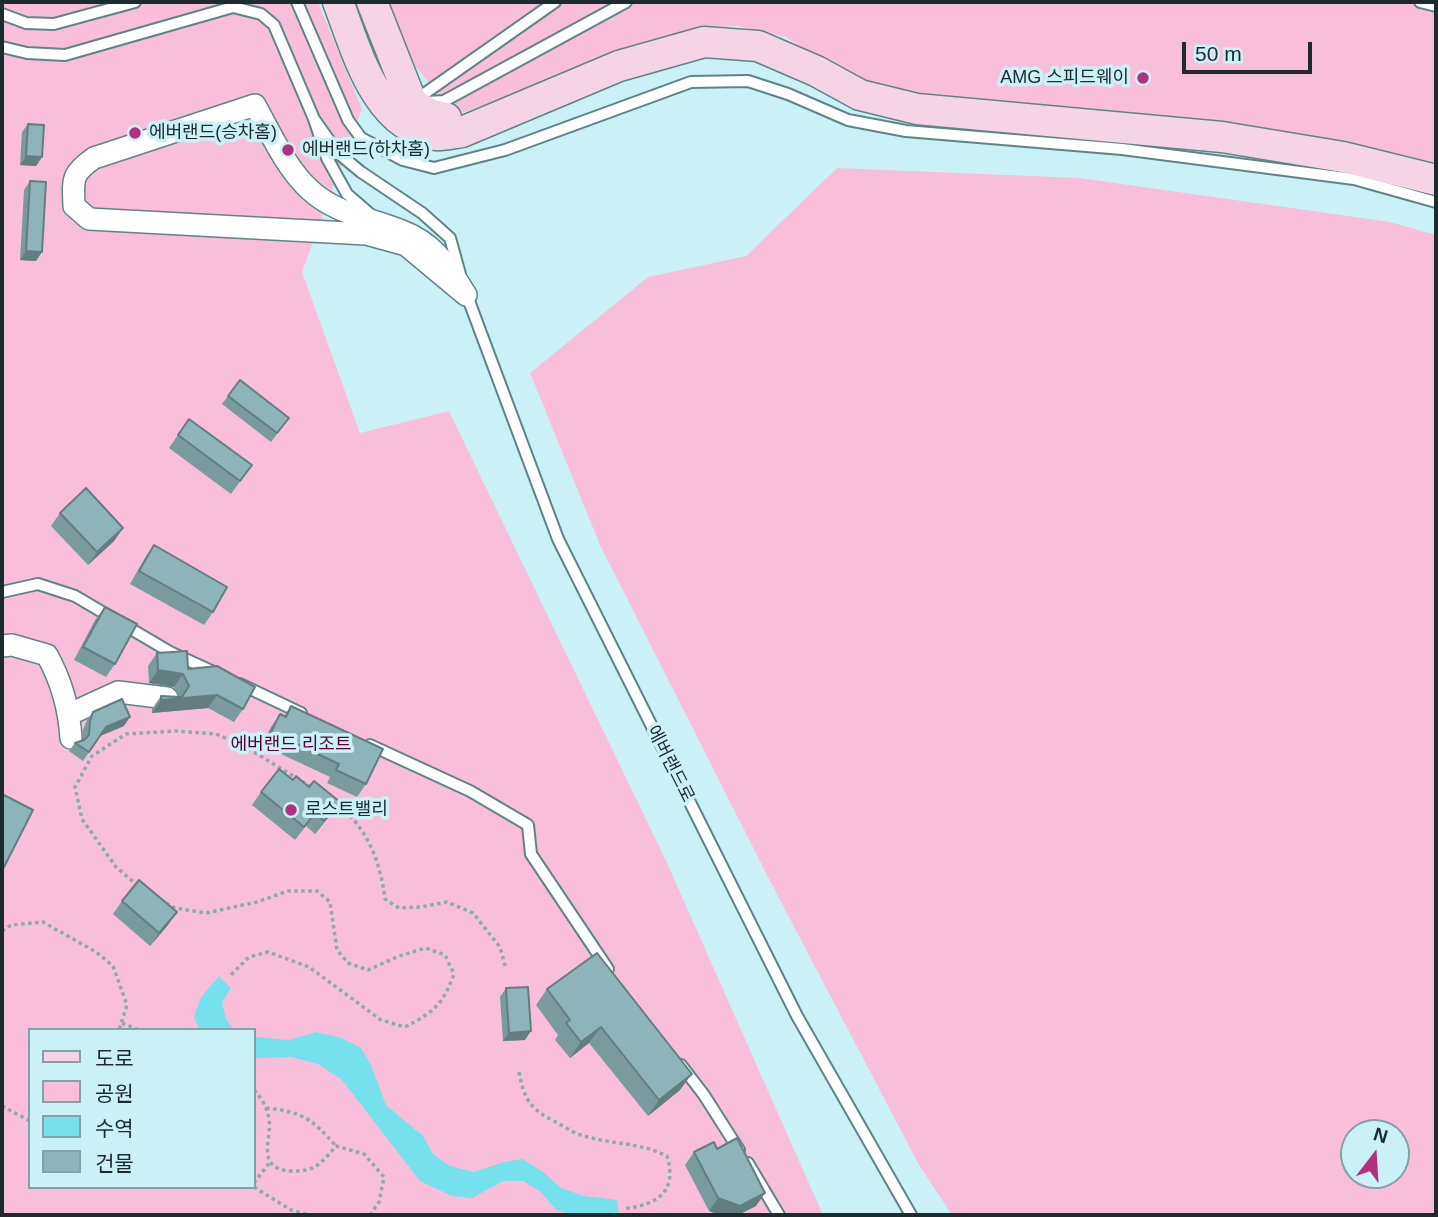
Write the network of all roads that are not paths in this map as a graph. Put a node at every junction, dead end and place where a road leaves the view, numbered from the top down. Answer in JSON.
{"nodes":[{"id":1,"x":135,"y":2,"type":"edge"},
{"id":2,"x":297,"y":2,"type":"edge"},
{"id":3,"x":338,"y":2,"type":"edge"},
{"id":4,"x":372,"y":2,"type":"edge"},
{"id":5,"x":555,"y":2,"type":"edge"},
{"id":6,"x":626,"y":2,"type":"edge"},
{"id":7,"x":1420,"y":2,"type":"edge"},
{"id":8,"x":1436,"y":6,"type":"edge"},
{"id":9,"x":2,"y":14,"type":"edge"},
{"id":10,"x":2,"y":47,"type":"edge"},
{"id":11,"x":412,"y":103,"type":"junction"},
{"id":12,"x":314,"y":119,"type":"junction"},
{"id":13,"x":484,"y":121,"type":"junction"},
{"id":14,"x":1436,"y":180,"type":"edge"},
{"id":15,"x":1436,"y":202,"type":"edge"},
{"id":16,"x":382,"y":225,"type":"junction"},
{"id":17,"x":406,"y":245,"type":"junction"},
{"id":18,"x":466,"y":295,"type":"junction"},
{"id":19,"x":2,"y":592,"type":"edge"},
{"id":20,"x":2,"y":646,"type":"edge"},
{"id":21,"x":167,"y":698,"type":"edge"},
{"id":22,"x":69,"y":714,"type":"junction"},
{"id":23,"x":317,"y":720,"type":"edge"},
{"id":24,"x":71,"y":738,"type":"dead end"},
{"id":25,"x":364,"y":742,"type":"edge"},
{"id":26,"x":618,"y":984,"type":"edge"},
{"id":27,"x":672,"y":1055,"type":"edge"},
{"id":28,"x":779,"y":1215,"type":"edge"},
{"id":29,"x":911,"y":1215,"type":"edge"}],
"edges":[{"from":1,"to":9,"type":"lane"},
{"from":2,"to":15,"type":"lane"},
{"from":3,"to":13,"type":"street"},
{"from":4,"to":11,"type":"street"},
{"from":5,"to":11,"type":"lane"},
{"from":6,"to":11,"type":"lane"},
{"from":7,"to":8,"type":"lane"},
{"from":10,"to":12,"type":"lane"},
{"from":11,"to":13,"type":"street"},
{"from":12,"to":16,"type":"lane"},
{"from":12,"to":18,"type":"lane","name":"에버랜드로"},
{"from":13,"to":14,"type":"street"},
{"from":16,"to":17,"type":"lane"},
{"from":16,"to":17,"type":"street"},
{"from":16,"to":18,"type":"street"},
{"from":17,"to":18,"type":"street"},
{"from":18,"to":29,"type":"lane","name":"에버랜드로"},
{"from":19,"to":23,"type":"lane"},
{"from":20,"to":22,"type":"street"},
{"from":21,"to":22,"type":"street"},
{"from":22,"to":24,"type":"street"},
{"from":25,"to":26,"type":"lane"},
{"from":27,"to":28,"type":"lane"}]}
